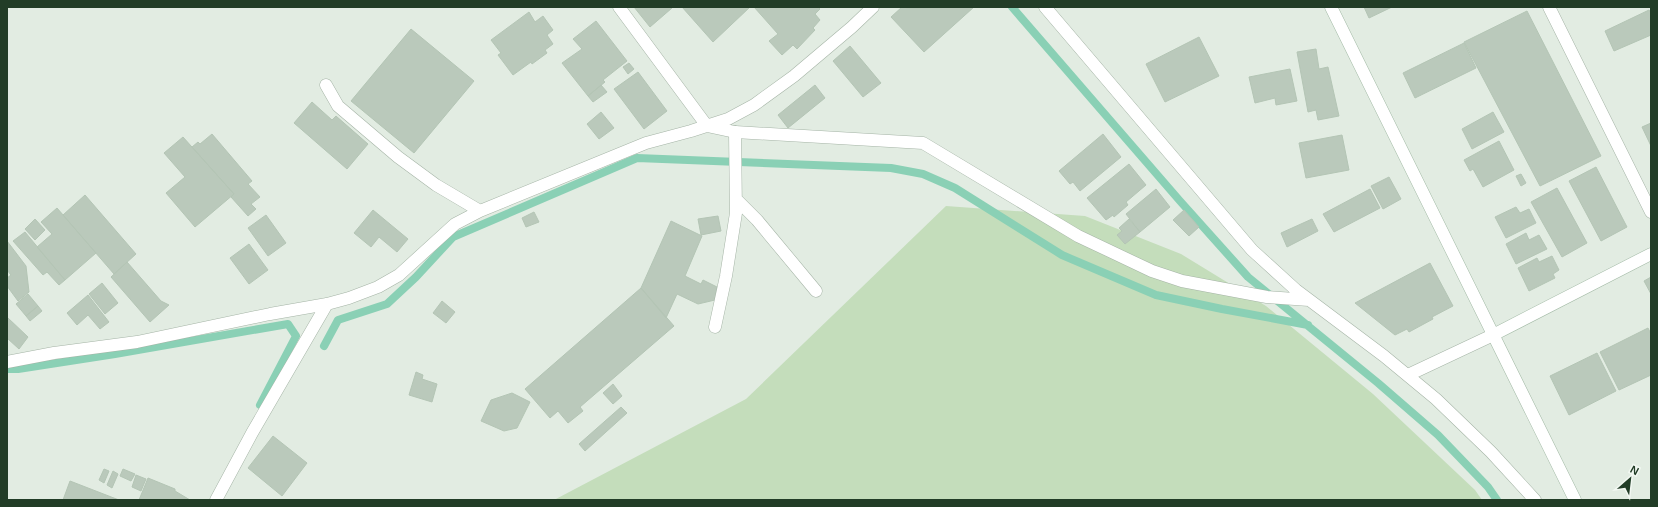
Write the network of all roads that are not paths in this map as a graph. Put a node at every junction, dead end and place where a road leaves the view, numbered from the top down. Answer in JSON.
{"nodes":[{"id":1,"x":619,"y":7,"type":"edge"},
{"id":2,"x":873,"y":7,"type":"edge"},
{"id":3,"x":1045,"y":7,"type":"edge"},
{"id":4,"x":1331,"y":7,"type":"edge"},
{"id":5,"x":1549,"y":7,"type":"edge"},
{"id":6,"x":326,"y":85,"type":"dead end"},
{"id":7,"x":707,"y":126,"type":"junction"},
{"id":8,"x":734,"y":132,"type":"junction"},
{"id":9,"x":736,"y":199,"type":"junction"},
{"id":10,"x":480,"y":211,"type":"junction"},
{"id":11,"x":1651,"y":212,"type":"edge"},
{"id":12,"x":1651,"y":254,"type":"edge"},
{"id":13,"x":816,"y":291,"type":"dead end"},
{"id":14,"x":1309,"y":300,"type":"junction"},
{"id":15,"x":327,"y":304,"type":"junction"},
{"id":16,"x":714,"y":326,"type":"dead end"},
{"id":17,"x":1493,"y":335,"type":"junction"},
{"id":18,"x":7,"y":362,"type":"edge"},
{"id":19,"x":1408,"y":375,"type":"junction"},
{"id":20,"x":1571,"y":499,"type":"edge"},
{"id":21,"x":216,"y":500,"type":"edge"},
{"id":22,"x":1535,"y":500,"type":"edge"}],
"edges":[{"from":1,"to":7,"type":"street"},
{"from":2,"to":7,"type":"street"},
{"from":3,"to":14,"type":"street"},
{"from":4,"to":17,"type":"street"},
{"from":5,"to":11,"type":"street"},
{"from":6,"to":10,"type":"street"},
{"from":7,"to":8,"type":"street"},
{"from":7,"to":10,"type":"street"},
{"from":8,"to":9,"type":"street"},
{"from":8,"to":14,"type":"street"},
{"from":9,"to":13,"type":"street"},
{"from":9,"to":16,"type":"street"},
{"from":10,"to":15,"type":"street"},
{"from":12,"to":17,"type":"street"},
{"from":14,"to":19,"type":"street"},
{"from":15,"to":18,"type":"street"},
{"from":15,"to":21,"type":"street"},
{"from":17,"to":19,"type":"street"},
{"from":17,"to":20,"type":"street"},
{"from":19,"to":22,"type":"street"}]}
